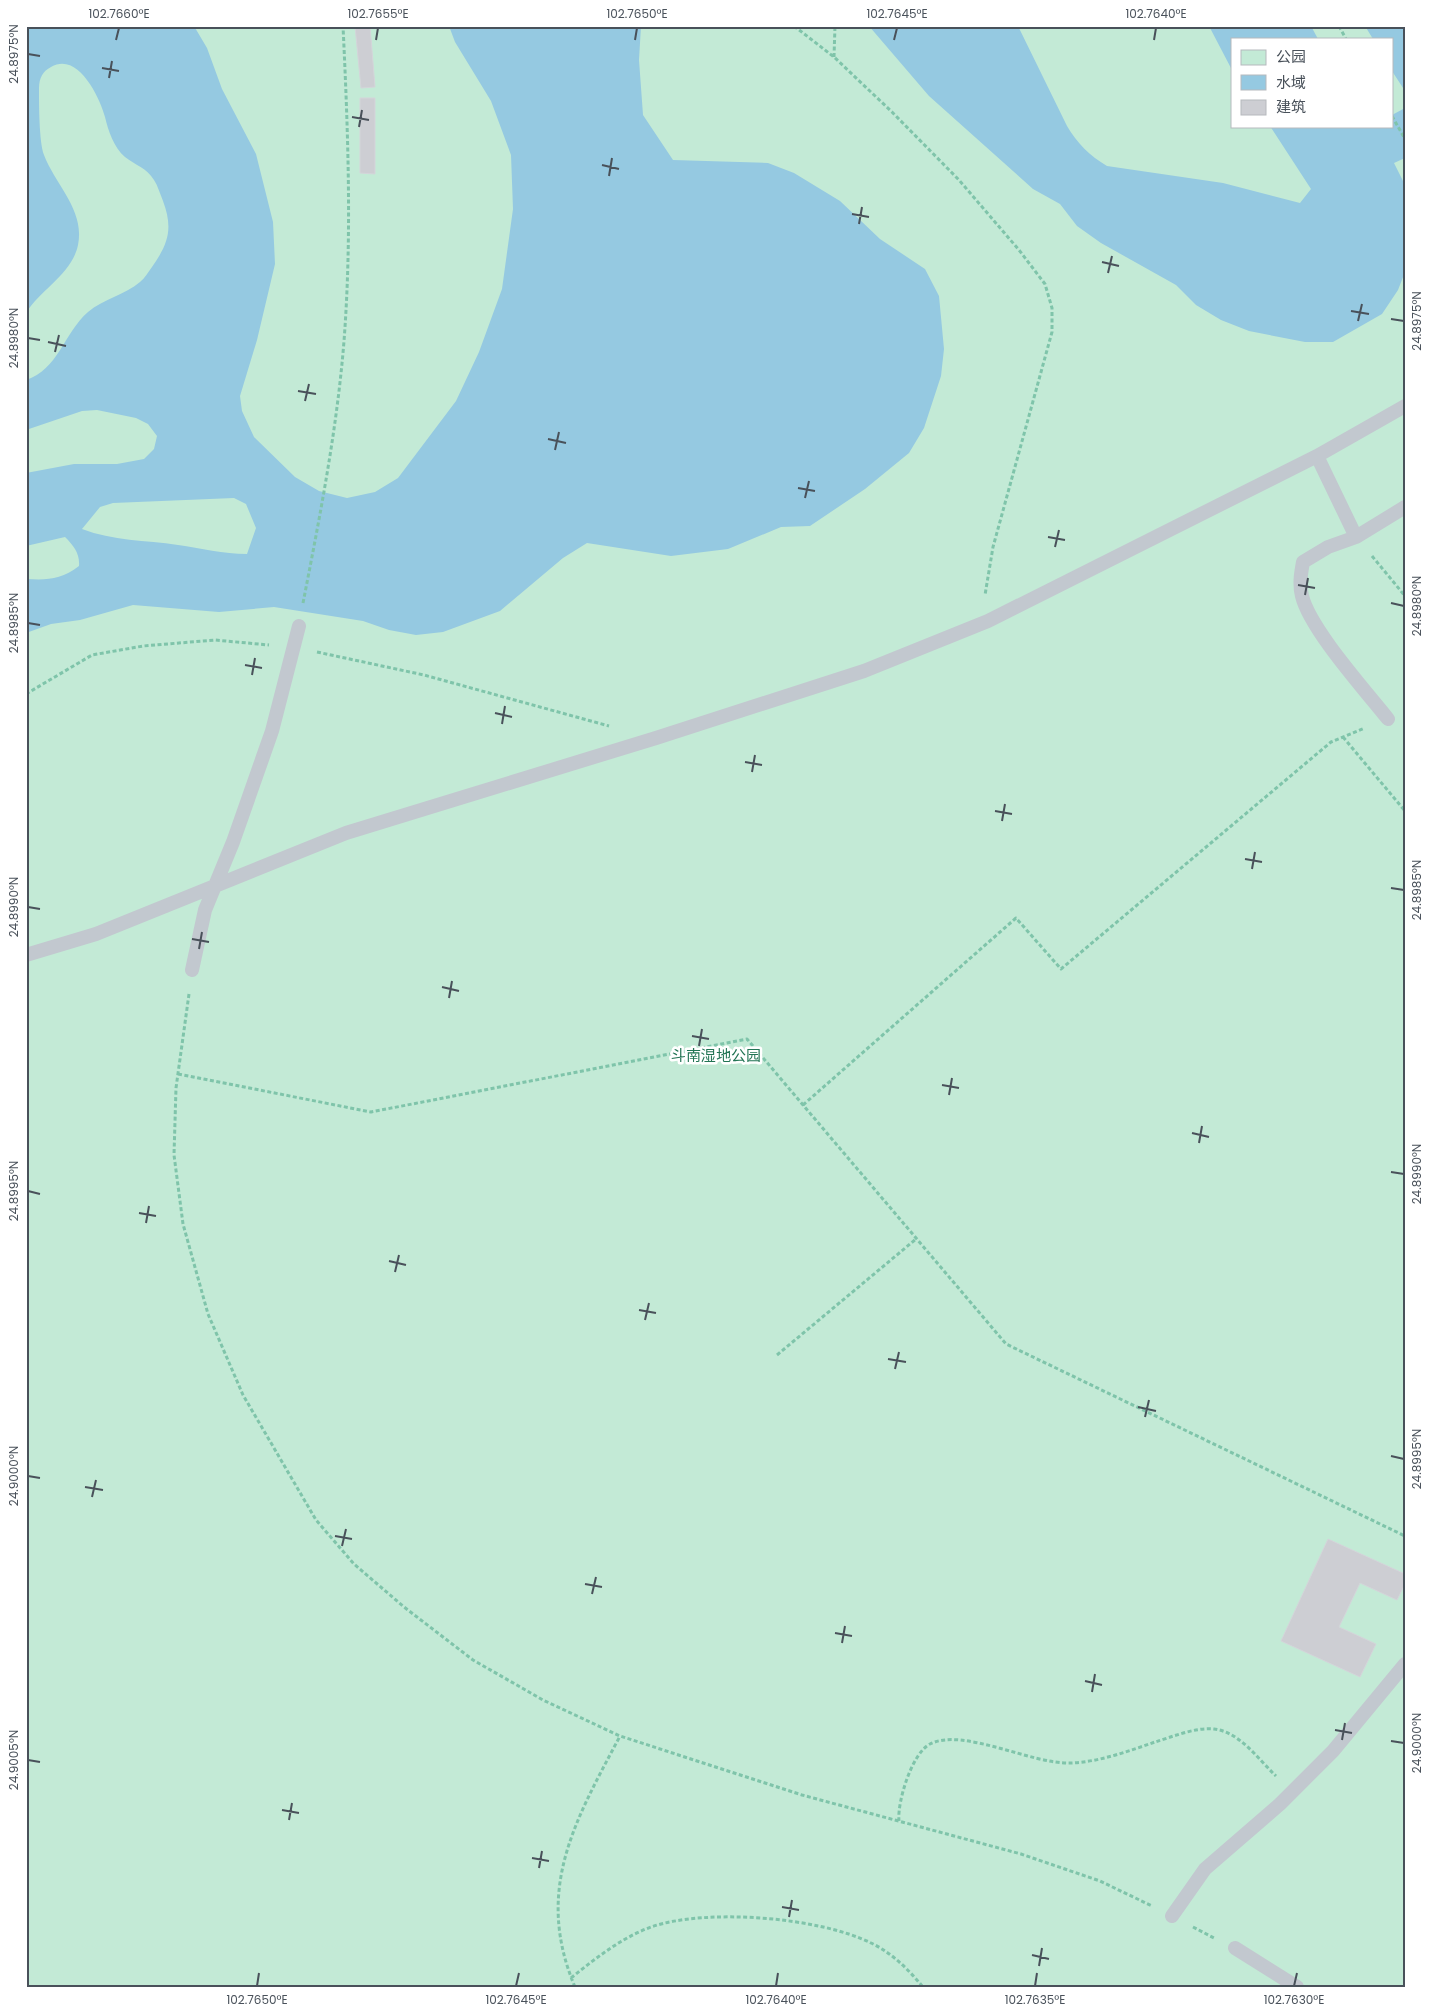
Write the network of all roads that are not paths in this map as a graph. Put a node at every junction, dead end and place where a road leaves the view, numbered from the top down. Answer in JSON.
{"nodes":[{"id":1,"x":1405,"y":406,"type":"edge"},
{"id":2,"x":1317,"y":456,"type":"junction"},
{"id":3,"x":1405,"y":507,"type":"edge"},
{"id":4,"x":1356,"y":537,"type":"junction"},
{"id":5,"x":299,"y":626,"type":"road end"},
{"id":6,"x":1388,"y":719,"type":"dead end"},
{"id":7,"x":214,"y":885,"type":"junction"},
{"id":8,"x":26,"y":955,"type":"edge"},
{"id":9,"x":192,"y":970,"type":"road end"},
{"id":10,"x":1405,"y":1664,"type":"edge"},
{"id":11,"x":1172,"y":1916,"type":"road end"},
{"id":12,"x":1235,"y":1948,"type":"road end"},
{"id":13,"x":1297,"y":1987,"type":"edge"}],
"edges":[{"from":1,"to":2,"type":"lane"},
{"from":2,"to":4,"type":"lane"},
{"from":2,"to":7,"type":"lane"},
{"from":3,"to":4,"type":"lane"},
{"from":4,"to":6,"type":"lane"},
{"from":5,"to":7,"type":"lane"},
{"from":7,"to":8,"type":"lane"},
{"from":7,"to":9,"type":"lane"},
{"from":10,"to":11,"type":"lane"},
{"from":12,"to":13,"type":"lane"}]}
